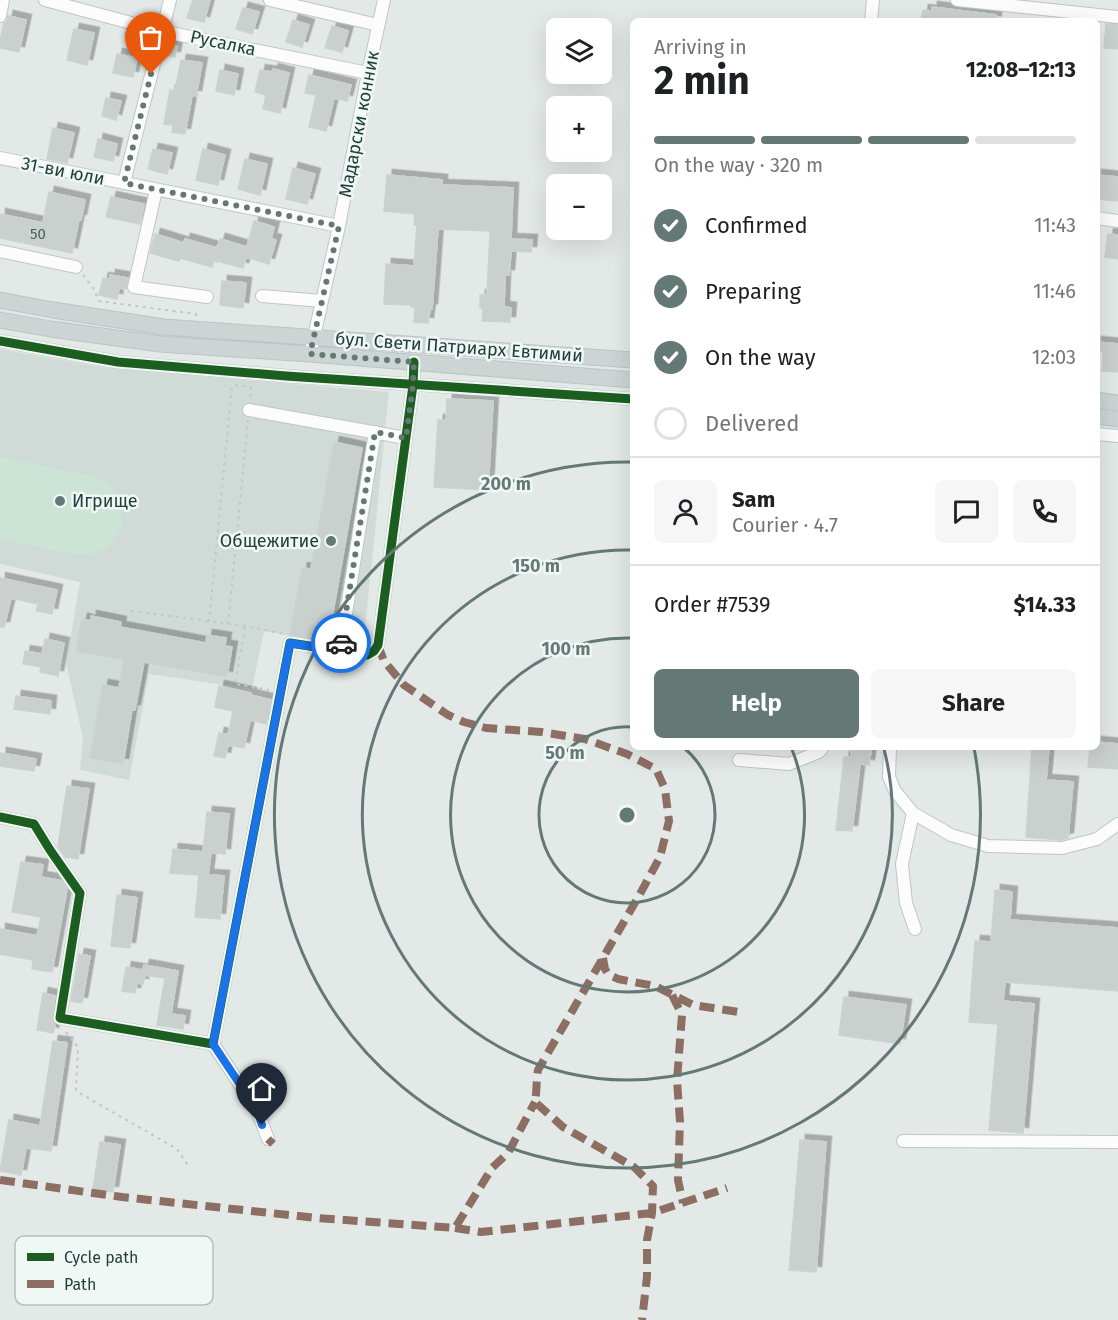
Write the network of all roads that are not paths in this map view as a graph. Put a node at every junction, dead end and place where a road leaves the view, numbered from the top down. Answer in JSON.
{"nodes":[{"id":1,"x":3,"y":0,"type":"edge"},
{"id":2,"x":45,"y":0,"type":"edge"},
{"id":3,"x":170,"y":0,"type":"edge"},
{"id":4,"x":270,"y":0,"type":"edge"},
{"id":5,"x":384,"y":0,"type":"edge"},
{"id":6,"x":873,"y":0,"type":"edge"},
{"id":7,"x":957,"y":0,"type":"edge"},
{"id":8,"x":0,"y":16,"type":"edge"},
{"id":9,"x":1118,"y":17,"type":"edge"},
{"id":10,"x":872,"y":18,"type":"edge"},
{"id":11,"x":378,"y":26,"type":"junction"},
{"id":12,"x":161,"y":31,"type":"junction"},
{"id":13,"x":368,"y":73,"type":"junction"},
{"id":14,"x":0,"y":158,"type":"edge"},
{"id":15,"x":124,"y":183,"type":"junction"},
{"id":16,"x":156,"y":190,"type":"junction"},
{"id":17,"x":1100,"y":219,"type":"edge"},
{"id":18,"x":1118,"y":221,"type":"edge"},
{"id":19,"x":339,"y":226,"type":"junction"},
{"id":20,"x":0,"y":251,"type":"edge"},
{"id":21,"x":76,"y":267,"type":"dead end"},
{"id":22,"x":262,"y":296,"type":"dead end"},
{"id":23,"x":207,"y":297,"type":"dead end"},
{"id":24,"x":0,"y":300,"type":"edge"},
{"id":25,"x":322,"y":301,"type":"junction"},
{"id":26,"x":0,"y":320,"type":"edge"},
{"id":27,"x":314,"y":337,"type":"junction"},
{"id":28,"x":0,"y":341,"type":"edge"},
{"id":29,"x":310,"y":354,"type":"junction"},
{"id":30,"x":630,"y":360,"type":"edge"},
{"id":31,"x":414,"y":362,"type":"junction"},
{"id":32,"x":630,"y":381,"type":"edge"},
{"id":33,"x":413,"y":385,"type":"junction"},
{"id":34,"x":630,"y":399,"type":"edge"},
{"id":35,"x":1100,"y":401,"type":"edge"},
{"id":36,"x":1118,"y":403,"type":"edge"},
{"id":37,"x":249,"y":411,"type":"road end"},
{"id":38,"x":1100,"y":417,"type":"edge"},
{"id":39,"x":1118,"y":419,"type":"edge"},
{"id":40,"x":375,"y":432,"type":"junction"},
{"id":41,"x":1100,"y":434,"type":"edge"},
{"id":42,"x":1118,"y":436,"type":"edge"},
{"id":43,"x":406,"y":438,"type":"junction"},
{"id":44,"x":340,"y":651,"type":"junction"},
{"id":45,"x":821,"y":750,"type":"edge"},
{"id":46,"x":890,"y":750,"type":"edge"},
{"id":47,"x":739,"y":760,"type":"dead end"},
{"id":48,"x":913,"y":813,"type":"junction"},
{"id":49,"x":0,"y":817,"type":"edge"},
{"id":50,"x":1118,"y":824,"type":"edge"},
{"id":51,"x":915,"y":930,"type":"dead end"},
{"id":52,"x":213,"y":1044,"type":"junction"},
{"id":53,"x":268,"y":1139,"type":"dead end"},
{"id":54,"x":903,"y":1141,"type":"dead end"},
{"id":55,"x":1118,"y":1142,"type":"edge"}],
"edges":[{"from":1,"to":8,"type":"street"},
{"from":2,"to":12,"type":"street","name":"Русалка"},
{"from":3,"to":12,"type":"street"},
{"from":4,"to":11,"type":"street"},
{"from":5,"to":11,"type":"street","name":"Мадарски конник"},
{"from":6,"to":10,"type":"street"},
{"from":7,"to":9,"type":"street"},
{"from":11,"to":13,"type":"street","name":"Мадарски конник"},
{"from":12,"to":13,"type":"street","name":"Русалка"},
{"from":12,"to":15,"type":"street"},
{"from":13,"to":19,"type":"street","name":"Мадарски конник"},
{"from":14,"to":15,"type":"street","name":"31-ви юли"},
{"from":15,"to":16,"type":"street","name":"31-ви юли"},
{"from":16,"to":19,"type":"street","name":"31-ви юли"},
{"from":16,"to":23,"type":"street"},
{"from":17,"to":18,"type":"street"},
{"from":19,"to":25,"type":"street","name":"Мадарски конник"},
{"from":20,"to":21,"type":"street"},
{"from":22,"to":25,"type":"street"},
{"from":24,"to":27,"type":"main road","name":"бул. Свети Патриарх Евтимий"},
{"from":25,"to":27,"type":"street","name":"Мадарски конник"},
{"from":26,"to":29,"type":"main road","name":"бул. Свети Патриарх Евтимий"},
{"from":27,"to":29,"type":"street","name":"Мадарски конник"},
{"from":27,"to":30,"type":"main road","name":"бул. Свети Патриарх Евтимий"},
{"from":28,"to":33,"type":"street"},
{"from":29,"to":31,"type":"main road","name":"бул. Свети Патриарх Евтимий"},
{"from":31,"to":32,"type":"main road","name":"бул. Свети Патриарх Евтимий"},
{"from":31,"to":33,"type":"street"},
{"from":33,"to":34,"type":"street"},
{"from":33,"to":43,"type":"street"},
{"from":35,"to":36,"type":"main road"},
{"from":37,"to":40,"type":"street"},
{"from":38,"to":39,"type":"main road"},
{"from":40,"to":43,"type":"street"},
{"from":40,"to":44,"type":"street"},
{"from":41,"to":42,"type":"street"},
{"from":43,"to":44,"type":"street"},
{"from":44,"to":52,"type":"street"},
{"from":45,"to":47,"type":"street"},
{"from":46,"to":48,"type":"street"},
{"from":48,"to":50,"type":"street"},
{"from":48,"to":51,"type":"street"},
{"from":49,"to":52,"type":"street"},
{"from":52,"to":53,"type":"street"},
{"from":54,"to":55,"type":"street"}]}
